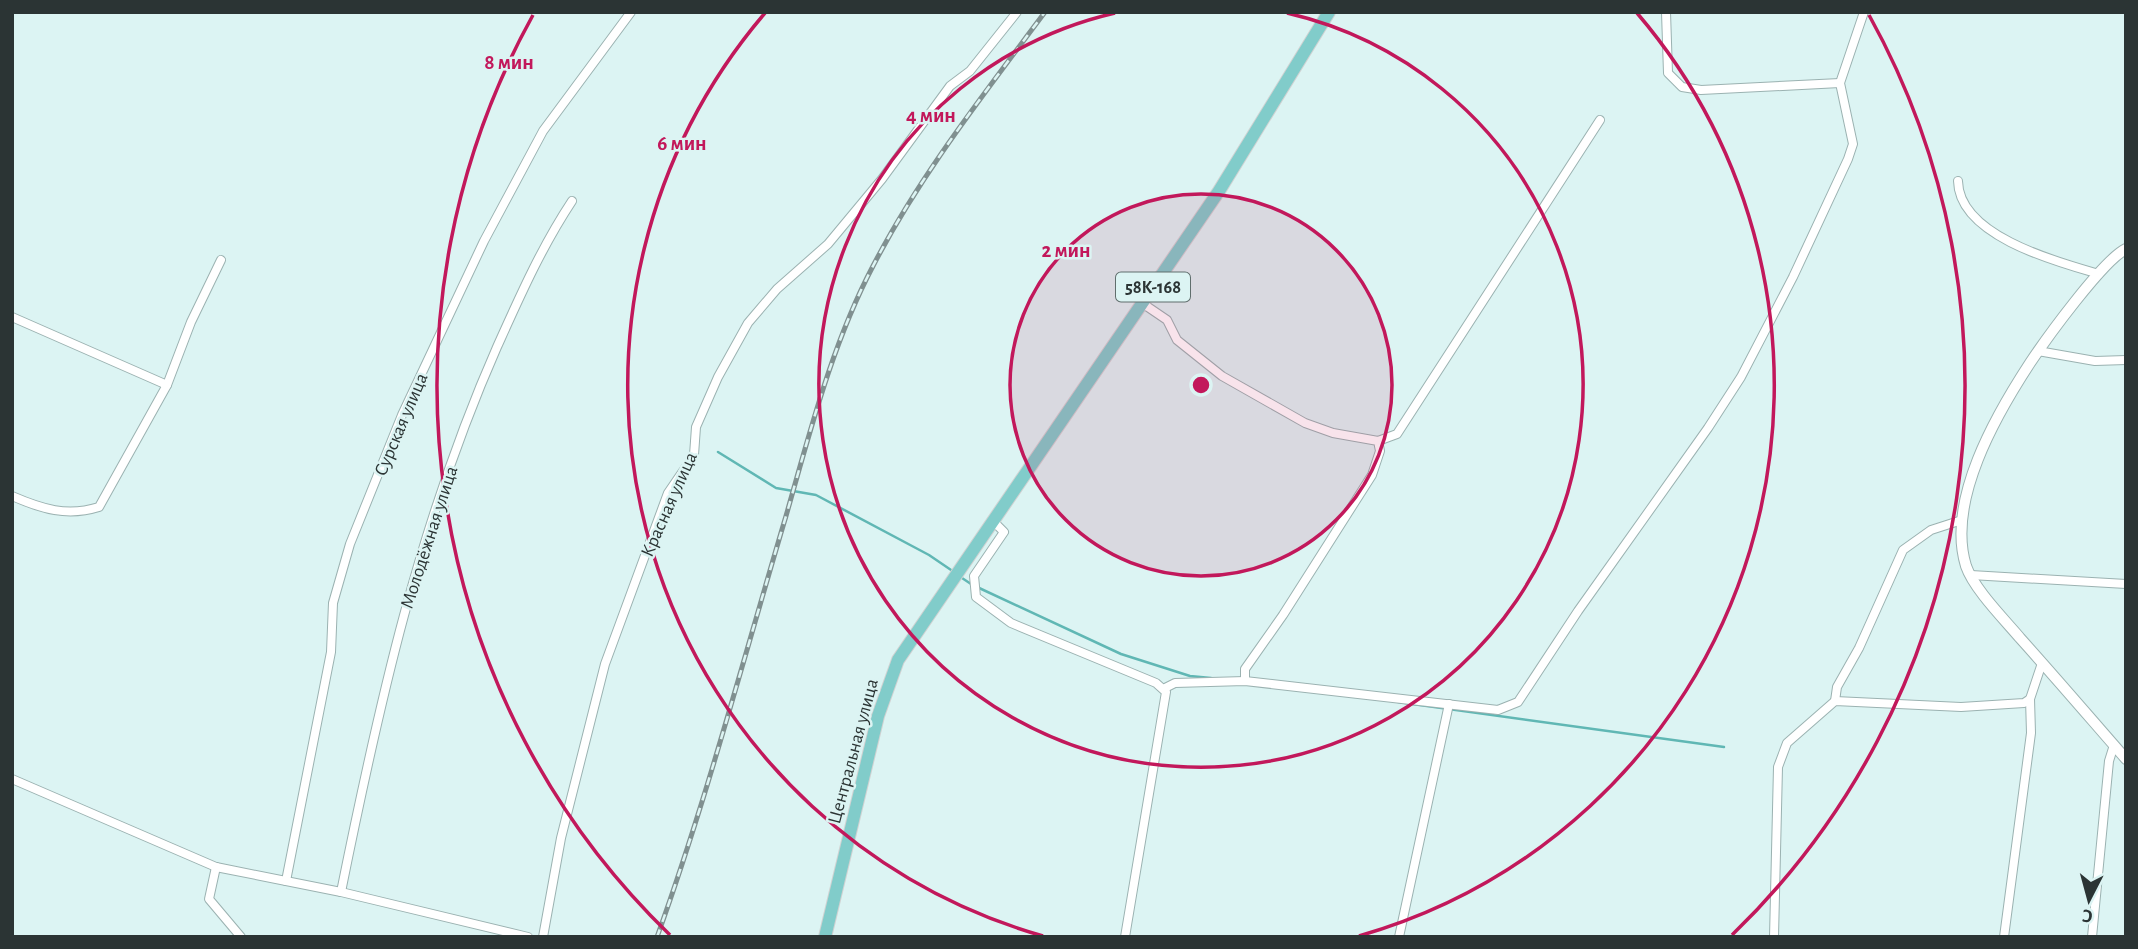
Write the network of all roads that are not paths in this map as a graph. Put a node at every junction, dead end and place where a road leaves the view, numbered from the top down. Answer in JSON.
{"nodes":[{"id":1,"x":631,"y":12,"type":"edge"},
{"id":2,"x":1017,"y":12,"type":"edge"},
{"id":3,"x":1329,"y":12,"type":"edge"},
{"id":4,"x":1665,"y":12,"type":"edge"},
{"id":5,"x":1864,"y":12,"type":"edge"},
{"id":6,"x":1840,"y":83,"type":"junction"},
{"id":7,"x":1600,"y":120,"type":"dead end"},
{"id":8,"x":1958,"y":181,"type":"dead end"},
{"id":9,"x":572,"y":201,"type":"dead end"},
{"id":10,"x":2126,"y":250,"type":"edge"},
{"id":11,"x":221,"y":260,"type":"dead end"},
{"id":12,"x":2099,"y":274,"type":"junction"},
{"id":13,"x":1142,"y":303,"type":"junction"},
{"id":14,"x":12,"y":317,"type":"edge"},
{"id":15,"x":2038,"y":351,"type":"junction"},
{"id":16,"x":2126,"y":360,"type":"edge"},
{"id":17,"x":167,"y":385,"type":"junction"},
{"id":18,"x":1378,"y":441,"type":"junction"},
{"id":19,"x":12,"y":496,"type":"edge"},
{"id":20,"x":992,"y":520,"type":"junction"},
{"id":21,"x":1962,"y":520,"type":"junction"},
{"id":22,"x":1971,"y":575,"type":"junction"},
{"id":23,"x":2126,"y":584,"type":"edge"},
{"id":24,"x":2042,"y":663,"type":"junction"},
{"id":25,"x":1245,"y":681,"type":"junction"},
{"id":26,"x":1165,"y":688,"type":"junction"},
{"id":27,"x":2030,"y":699,"type":"junction"},
{"id":28,"x":1835,"y":701,"type":"junction"},
{"id":29,"x":1449,"y":704,"type":"junction"},
{"id":30,"x":2113,"y":745,"type":"junction"},
{"id":31,"x":2126,"y":759,"type":"edge"},
{"id":32,"x":12,"y":779,"type":"edge"},
{"id":33,"x":216,"y":867,"type":"junction"},
{"id":34,"x":286,"y":881,"type":"junction"},
{"id":35,"x":341,"y":892,"type":"junction"},
{"id":36,"x":241,"y":937,"type":"edge"},
{"id":37,"x":528,"y":937,"type":"edge"},
{"id":38,"x":543,"y":937,"type":"edge"},
{"id":39,"x":825,"y":937,"type":"edge"},
{"id":40,"x":1125,"y":937,"type":"edge"},
{"id":41,"x":1399,"y":937,"type":"edge"},
{"id":42,"x":1774,"y":937,"type":"edge"},
{"id":43,"x":2004,"y":937,"type":"edge"},
{"id":44,"x":2092,"y":937,"type":"edge"}],
"edges":[{"from":1,"to":34,"type":"street","name":"Сурская улица"},
{"from":2,"to":38,"type":"street","name":"Красная улица"},
{"from":3,"to":13,"type":"main road","number":"58К-168"},
{"from":4,"to":6,"type":"street"},
{"from":5,"to":6,"type":"street"},
{"from":6,"to":29,"type":"street"},
{"from":7,"to":18,"type":"street"},
{"from":8,"to":12,"type":"street"},
{"from":9,"to":35,"type":"street","name":"Молодёжная улица"},
{"from":10,"to":12,"type":"street"},
{"from":11,"to":17,"type":"street"},
{"from":12,"to":15,"type":"street"},
{"from":13,"to":18,"type":"street"},
{"from":13,"to":20,"type":"main road","number":"58К-168"},
{"from":14,"to":17,"type":"street"},
{"from":15,"to":16,"type":"street"},
{"from":15,"to":21,"type":"street"},
{"from":17,"to":19,"type":"street"},
{"from":18,"to":25,"type":"street"},
{"from":20,"to":26,"type":"street"},
{"from":20,"to":39,"type":"main road","name":"Центральная улица","number":"58К-168"},
{"from":21,"to":22,"type":"street"},
{"from":21,"to":28,"type":"street"},
{"from":22,"to":23,"type":"street"},
{"from":22,"to":24,"type":"street"},
{"from":24,"to":27,"type":"street"},
{"from":24,"to":30,"type":"street"},
{"from":25,"to":26,"type":"street"},
{"from":25,"to":29,"type":"street"},
{"from":26,"to":40,"type":"street"},
{"from":27,"to":28,"type":"street"},
{"from":27,"to":43,"type":"street"},
{"from":28,"to":42,"type":"street"},
{"from":29,"to":41,"type":"street"},
{"from":30,"to":31,"type":"street"},
{"from":30,"to":44,"type":"street"},
{"from":32,"to":33,"type":"street"},
{"from":33,"to":34,"type":"street"},
{"from":33,"to":36,"type":"street"},
{"from":34,"to":35,"type":"street"},
{"from":35,"to":37,"type":"street"}]}
